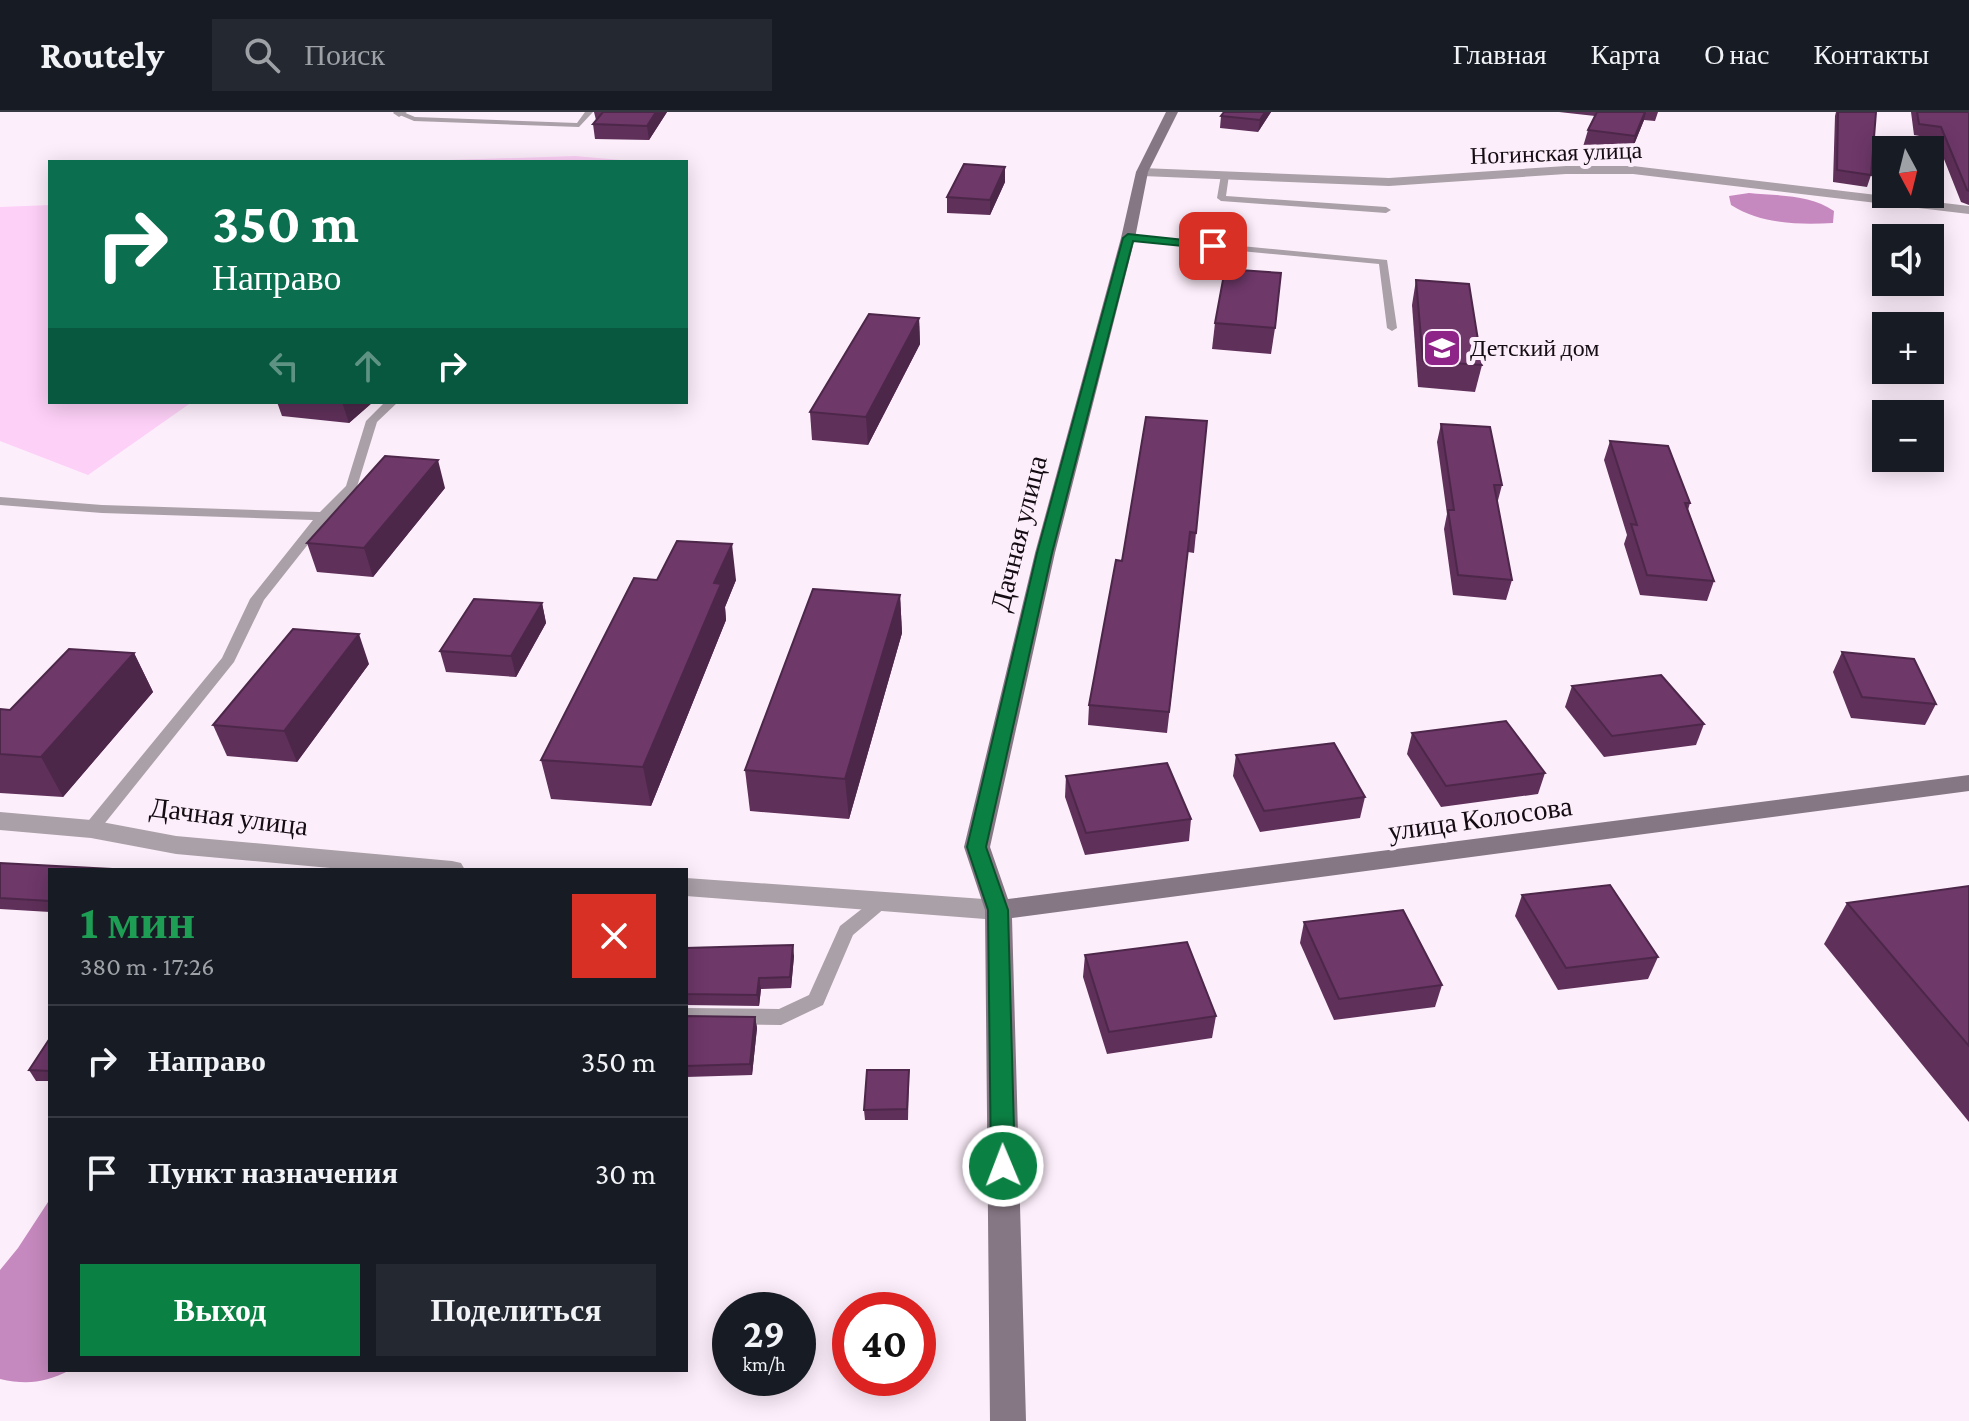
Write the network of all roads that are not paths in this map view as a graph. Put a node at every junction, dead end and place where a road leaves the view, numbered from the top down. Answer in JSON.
{"nodes":[{"id":1,"x":589,"y":112,"type":"edge"},
{"id":2,"x":1172,"y":112,"type":"edge"},
{"id":3,"x":400,"y":113,"type":"edge"},
{"id":4,"x":1142,"y":172,"type":"junction"},
{"id":5,"x":1225,"y":175,"type":"junction"},
{"id":6,"x":1386,"y":210,"type":"dead end"},
{"id":7,"x":1969,"y":210,"type":"edge"},
{"id":8,"x":1128,"y":238,"type":"junction"},
{"id":9,"x":1392,"y":328,"type":"dead end"},
{"id":10,"x":390,"y":404,"type":"edge"},
{"id":11,"x":0,"y":501,"type":"edge"},
{"id":12,"x":323,"y":516,"type":"junction"},
{"id":13,"x":1969,"y":783,"type":"edge"},
{"id":14,"x":0,"y":821,"type":"edge"},
{"id":15,"x":91,"y":829,"type":"junction"},
{"id":16,"x":430,"y":868,"type":"edge"},
{"id":17,"x":688,"y":887,"type":"edge"},
{"id":18,"x":883,"y":902,"type":"junction"},
{"id":19,"x":998,"y":910,"type":"junction"},
{"id":20,"x":688,"y":1016,"type":"edge"},
{"id":21,"x":1008,"y":1421,"type":"edge"}],
"edges":[{"from":1,"to":3,"type":"lane"},
{"from":2,"to":4,"type":"street","name":"Дачная улица"},
{"from":4,"to":5,"type":"street","name":"Ногинская улица"},
{"from":4,"to":8,"type":"street","name":"Дачная улица"},
{"from":5,"to":6,"type":"lane"},
{"from":5,"to":7,"type":"street","name":"Ногинская улица"},
{"from":8,"to":9,"type":"lane"},
{"from":8,"to":19,"type":"street","name":"Дачная улица"},
{"from":10,"to":12,"type":"lane"},
{"from":11,"to":12,"type":"lane"},
{"from":12,"to":15,"type":"lane"},
{"from":13,"to":19,"type":"street","name":"улица Колосова"},
{"from":14,"to":15,"type":"street","name":"Дачная улица"},
{"from":15,"to":16,"type":"street","name":"Дачная улица"},
{"from":17,"to":18,"type":"street"},
{"from":18,"to":19,"type":"street"},
{"from":18,"to":20,"type":"lane"},
{"from":19,"to":21,"type":"street","name":"Дачная улица"}]}
